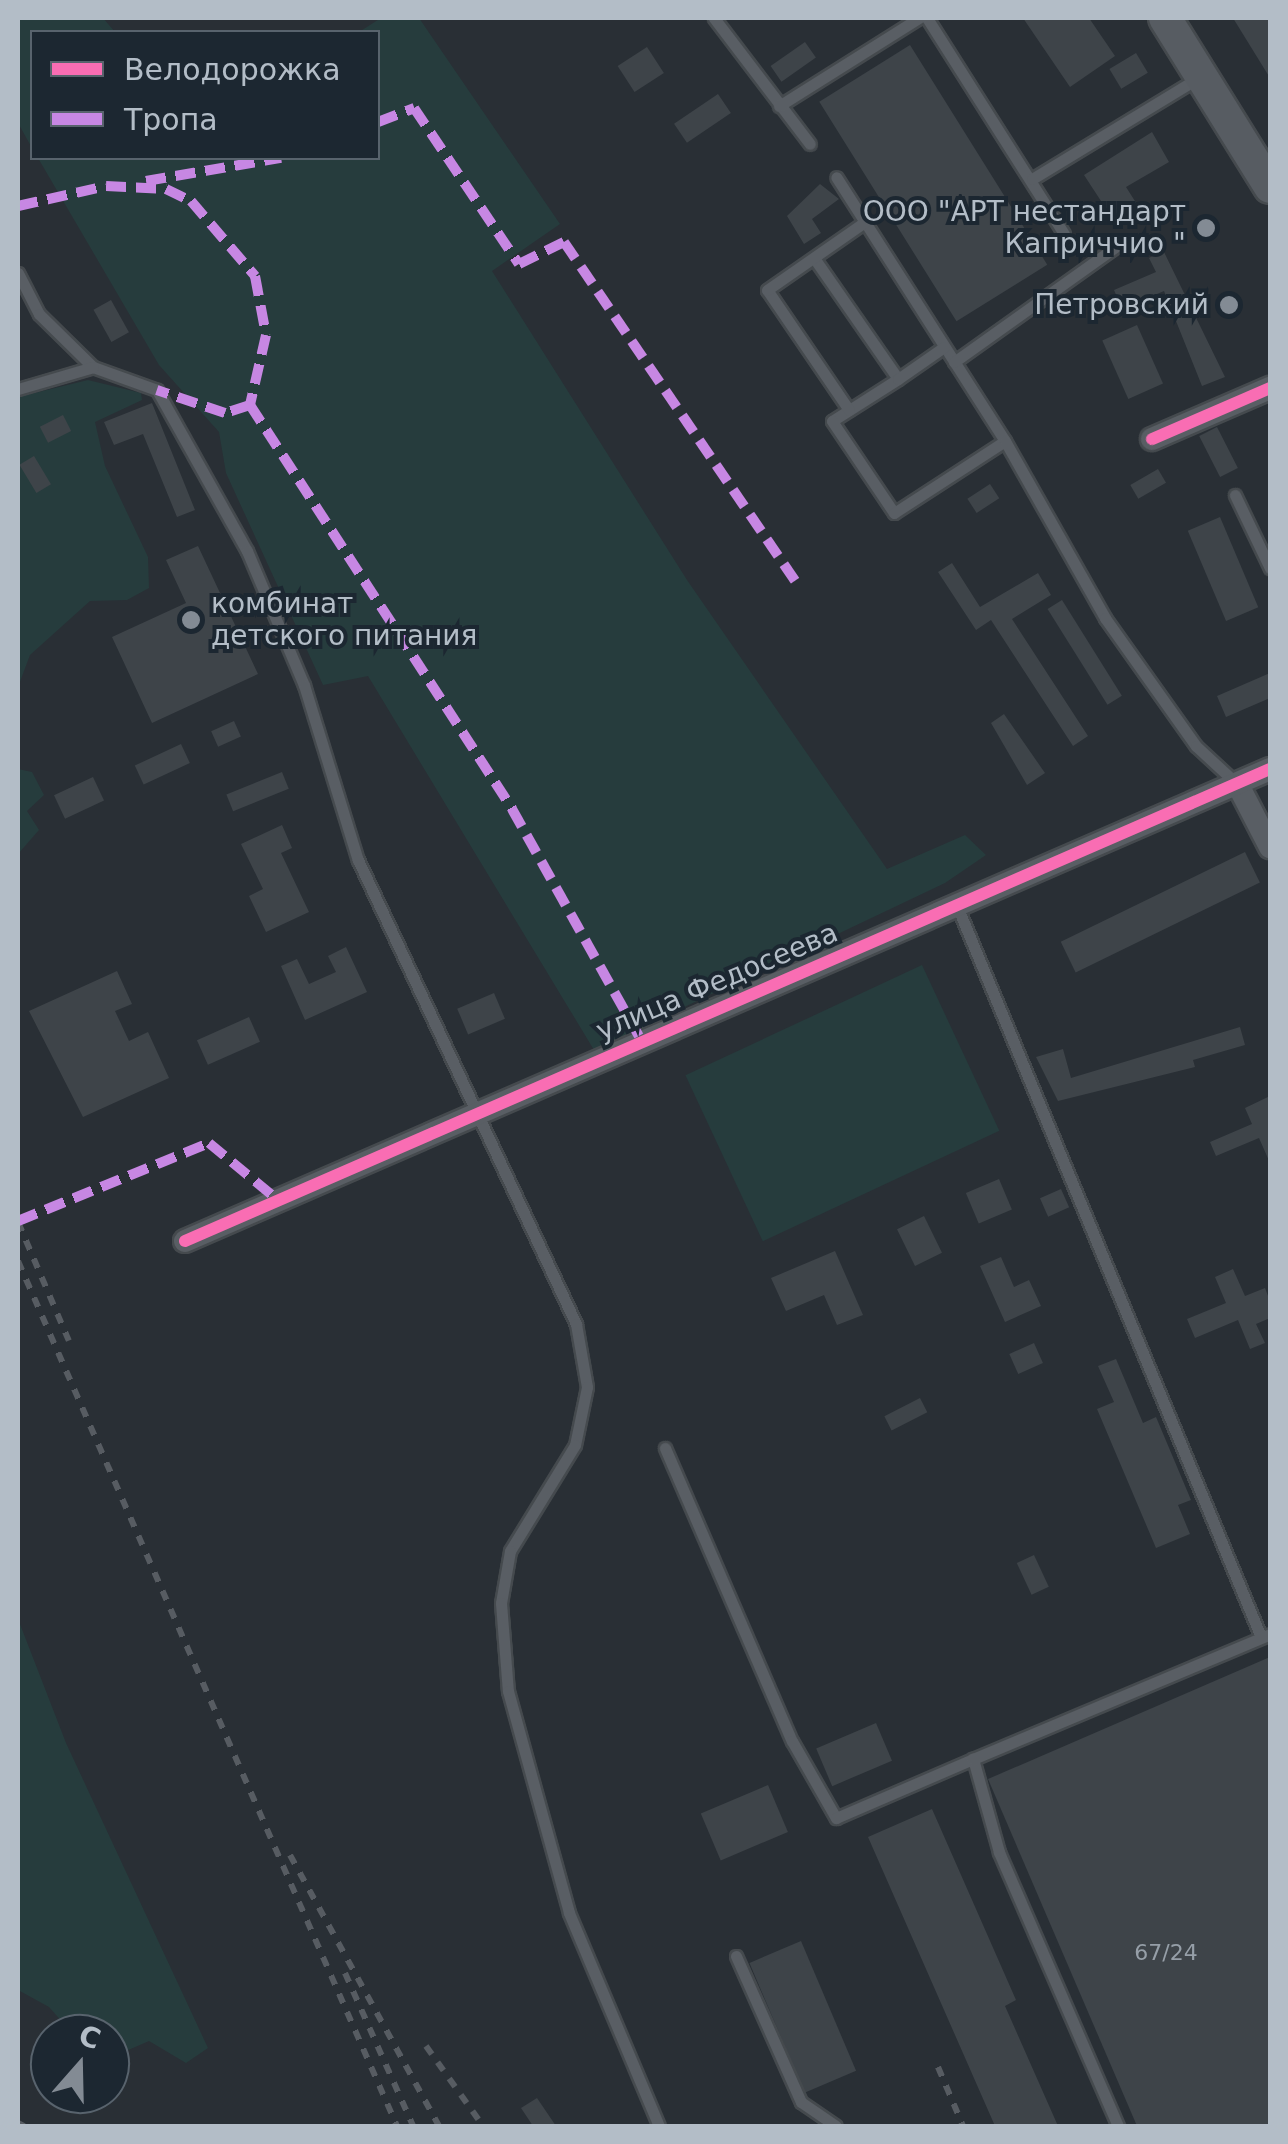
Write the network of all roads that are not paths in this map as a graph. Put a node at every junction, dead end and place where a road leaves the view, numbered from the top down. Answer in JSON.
{"nodes":[{"id":1,"x":714,"y":18,"type":"edge"},
{"id":2,"x":920,"y":18,"type":"edge"},
{"id":3,"x":927,"y":18,"type":"edge"},
{"id":4,"x":1166,"y":18,"type":"edge"},
{"id":5,"x":1202,"y":76,"type":"junction"},
{"id":6,"x":779,"y":106,"type":"junction"},
{"id":7,"x":810,"y":144,"type":"dead end"},
{"id":8,"x":1260,"y":148,"type":"edge"},
{"id":9,"x":836,"y":178,"type":"dead end"},
{"id":10,"x":1032,"y":179,"type":"junction"},
{"id":11,"x":1270,"y":186,"type":"edge"},
{"id":12,"x":865,"y":222,"type":"junction"},
{"id":13,"x":1064,"y":234,"type":"dead end"},
{"id":14,"x":1120,"y":243,"type":"dead end"},
{"id":15,"x":814,"y":258,"type":"junction"},
{"id":16,"x":18,"y":273,"type":"edge"},
{"id":17,"x":944,"y":347,"type":"junction"},
{"id":18,"x":954,"y":362,"type":"junction"},
{"id":19,"x":93,"y":366,"type":"junction"},
{"id":20,"x":898,"y":379,"type":"junction"},
{"id":21,"x":1270,"y":388,"type":"edge"},
{"id":22,"x":18,"y":389,"type":"edge"},
{"id":23,"x":849,"y":410,"type":"junction"},
{"id":24,"x":1152,"y":438,"type":"dead end"},
{"id":25,"x":1005,"y":442,"type":"junction"},
{"id":26,"x":1235,"y":495,"type":"dead end"},
{"id":27,"x":1270,"y":568,"type":"edge"},
{"id":28,"x":1270,"y":770,"type":"edge"},
{"id":29,"x":1238,"y":784,"type":"junction"},
{"id":30,"x":1270,"y":847,"type":"edge"},
{"id":31,"x":957,"y":906,"type":"junction"},
{"id":32,"x":477,"y":1113,"type":"junction"},
{"id":33,"x":185,"y":1241,"type":"dead end"},
{"id":34,"x":665,"y":1448,"type":"dead end"},
{"id":35,"x":1266,"y":1636,"type":"edge"},
{"id":36,"x":972,"y":1759,"type":"junction"},
{"id":37,"x":736,"y":1956,"type":"dead end"},
{"id":38,"x":659,"y":2126,"type":"edge"},
{"id":39,"x":836,"y":2126,"type":"edge"},
{"id":40,"x":1118,"y":2126,"type":"edge"}],
"edges":[{"from":1,"to":6,"type":"lane"},
{"from":2,"to":6,"type":"lane"},
{"from":3,"to":10,"type":"lane"},
{"from":4,"to":5,"type":"main road"},
{"from":5,"to":8,"type":"main road"},
{"from":5,"to":10,"type":"lane"},
{"from":6,"to":7,"type":"lane"},
{"from":8,"to":11,"type":"main road"},
{"from":9,"to":12,"type":"lane"},
{"from":10,"to":13,"type":"lane"},
{"from":12,"to":15,"type":"lane"},
{"from":12,"to":17,"type":"lane"},
{"from":14,"to":18,"type":"lane"},
{"from":15,"to":20,"type":"lane"},
{"from":15,"to":23,"type":"lane"},
{"from":16,"to":19,"type":"lane"},
{"from":17,"to":18,"type":"lane"},
{"from":17,"to":20,"type":"lane"},
{"from":18,"to":25,"type":"lane"},
{"from":19,"to":22,"type":"lane"},
{"from":19,"to":32,"type":"lane"},
{"from":20,"to":23,"type":"lane"},
{"from":21,"to":24,"type":"street"},
{"from":23,"to":25,"type":"lane"},
{"from":25,"to":29,"type":"lane"},
{"from":26,"to":27,"type":"lane"},
{"from":28,"to":29,"type":"street","name":"улица Федосеева"},
{"from":29,"to":30,"type":"street"},
{"from":29,"to":31,"type":"street","name":"улица Федосеева"},
{"from":31,"to":32,"type":"street","name":"улица Федосеева"},
{"from":31,"to":35,"type":"lane"},
{"from":32,"to":33,"type":"street","name":"улица Федосеева"},
{"from":32,"to":38,"type":"lane"},
{"from":34,"to":36,"type":"lane"},
{"from":35,"to":36,"type":"lane"},
{"from":36,"to":40,"type":"lane"},
{"from":37,"to":39,"type":"lane"}]}
